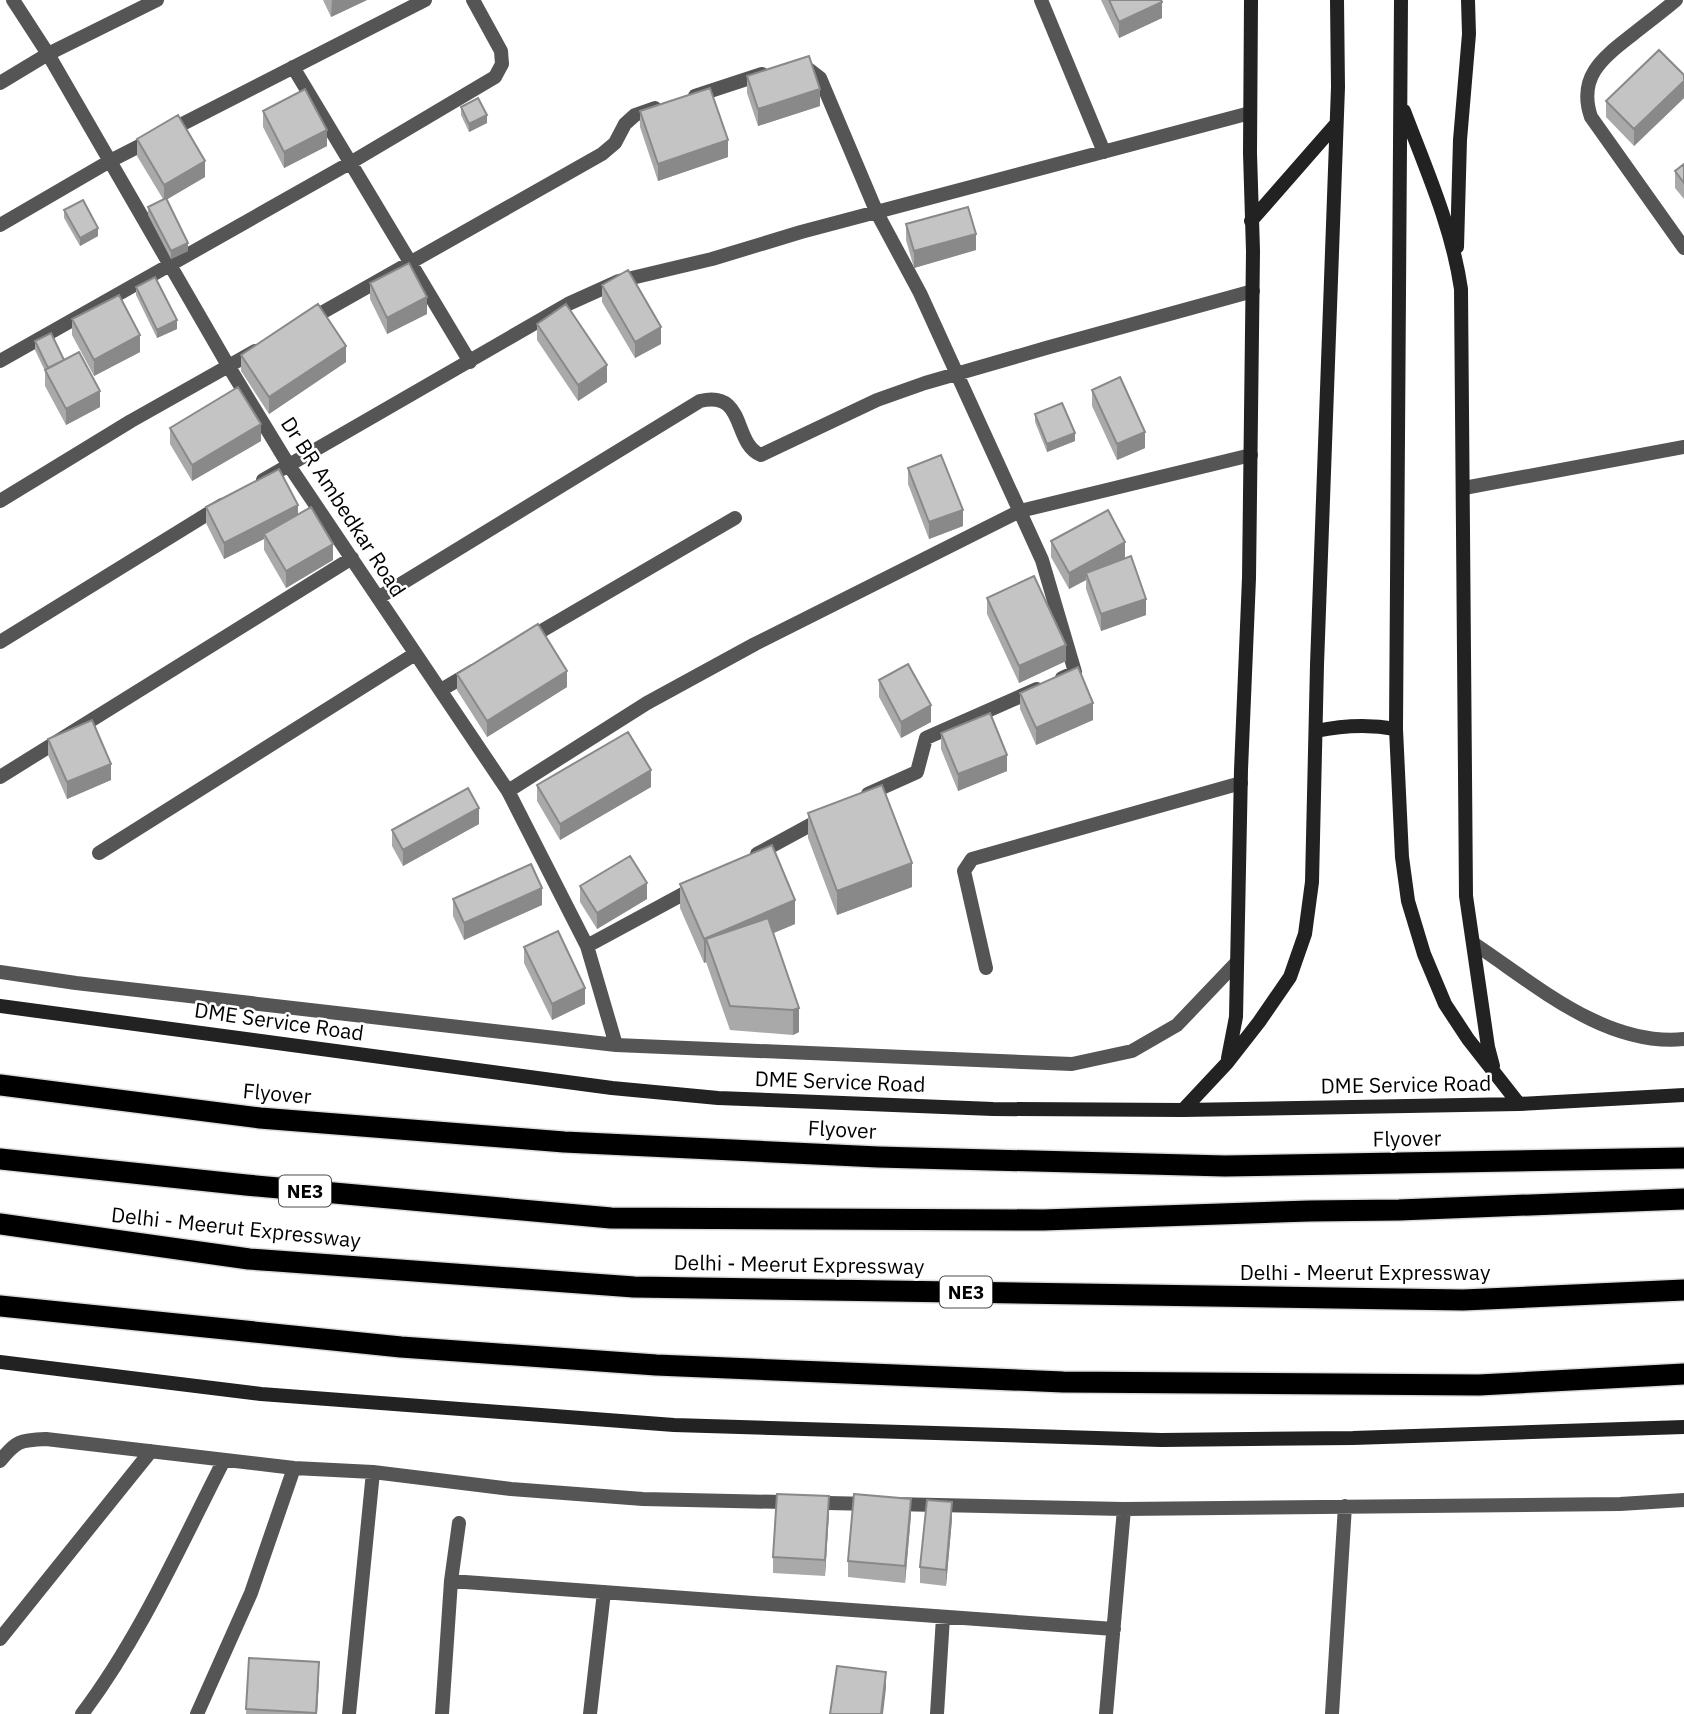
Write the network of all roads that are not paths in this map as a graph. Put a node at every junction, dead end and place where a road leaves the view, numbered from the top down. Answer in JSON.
{"nodes":[{"id":1,"x":13,"y":0,"type":"edge"},
{"id":2,"x":157,"y":0,"type":"edge"},
{"id":3,"x":425,"y":0,"type":"edge"},
{"id":4,"x":473,"y":0,"type":"edge"},
{"id":5,"x":1041,"y":0,"type":"edge"},
{"id":6,"x":1251,"y":0,"type":"edge"},
{"id":7,"x":1337,"y":0,"type":"edge"},
{"id":8,"x":1401,"y":0,"type":"edge"},
{"id":9,"x":1676,"y":0,"type":"edge"},
{"id":10,"x":1471,"y":2,"type":"edge"},
{"id":11,"x":48,"y":54,"type":"junction"},
{"id":12,"x":293,"y":67,"type":"junction"},
{"id":13,"x":0,"y":83,"type":"edge"},
{"id":14,"x":1400,"y":99,"type":"junction"},
{"id":15,"x":1251,"y":113,"type":"junction"},
{"id":16,"x":1336,"y":124,"type":"junction"},
{"id":17,"x":1104,"y":152,"type":"junction"},
{"id":18,"x":110,"y":161,"type":"junction"},
{"id":19,"x":350,"y":163,"type":"junction"},
{"id":20,"x":877,"y":213,"type":"junction"},
{"id":21,"x":1251,"y":221,"type":"junction"},
{"id":22,"x":0,"y":225,"type":"edge"},
{"id":23,"x":1684,"y":248,"type":"edge"},
{"id":24,"x":1457,"y":259,"type":"junction"},
{"id":25,"x":410,"y":262,"type":"junction"},
{"id":26,"x":170,"y":265,"type":"junction"},
{"id":27,"x":1253,"y":291,"type":"junction"},
{"id":28,"x":301,"y":325,"type":"edge"},
{"id":29,"x":265,"y":346,"type":"edge"},
{"id":30,"x":0,"y":361,"type":"edge"},
{"id":31,"x":470,"y":362,"type":"junction"},
{"id":32,"x":229,"y":367,"type":"junction"},
{"id":33,"x":958,"y":373,"type":"junction"},
{"id":34,"x":1684,"y":447,"type":"edge"},
{"id":35,"x":1251,"y":454,"type":"junction"},
{"id":36,"x":288,"y":464,"type":"junction"},
{"id":37,"x":254,"y":485,"type":"edge"},
{"id":38,"x":1464,"y":488,"type":"junction"},
{"id":39,"x":231,"y":500,"type":"edge"},
{"id":40,"x":0,"y":501,"type":"edge"},
{"id":41,"x":1020,"y":511,"type":"junction"},
{"id":42,"x":735,"y":518,"type":"dead end"},
{"id":43,"x":352,"y":558,"type":"junction"},
{"id":44,"x":378,"y":598,"type":"junction"},
{"id":45,"x":0,"y":642,"type":"edge"},
{"id":46,"x":511,"y":649,"type":"edge"},
{"id":47,"x":415,"y":654,"type":"junction"},
{"id":48,"x":488,"y":663,"type":"edge"},
{"id":49,"x":441,"y":690,"type":"junction"},
{"id":50,"x":1396,"y":729,"type":"junction"},
{"id":51,"x":1316,"y":731,"type":"junction"},
{"id":52,"x":0,"y":776,"type":"edge"},
{"id":53,"x":1241,"y":783,"type":"junction"},
{"id":54,"x":508,"y":790,"type":"junction"},
{"id":55,"x":859,"y":798,"type":"edge"},
{"id":56,"x":835,"y":811,"type":"edge"},
{"id":57,"x":99,"y":853,"type":"dead end"},
{"id":58,"x":741,"y":863,"type":"edge"},
{"id":59,"x":705,"y":882,"type":"edge"},
{"id":60,"x":1473,"y":943,"type":"junction"},
{"id":61,"x":587,"y":946,"type":"junction"},
{"id":62,"x":1237,"y":962,"type":"junction"},
{"id":63,"x":986,"y":968,"type":"dead end"},
{"id":64,"x":0,"y":972,"type":"edge"},
{"id":65,"x":0,"y":1006,"type":"edge"},
{"id":66,"x":1684,"y":1039,"type":"edge"},
{"id":67,"x":616,"y":1045,"type":"junction"},
{"id":68,"x":1227,"y":1063,"type":"junction"},
{"id":69,"x":1495,"y":1074,"type":"junction"},
{"id":70,"x":0,"y":1085,"type":"edge"},
{"id":71,"x":1684,"y":1095,"type":"edge"},
{"id":72,"x":1519,"y":1104,"type":"junction"},
{"id":73,"x":1183,"y":1110,"type":"junction"},
{"id":74,"x":1684,"y":1158,"type":"edge"},
{"id":75,"x":0,"y":1159,"type":"edge"},
{"id":76,"x":1684,"y":1199,"type":"edge"},
{"id":77,"x":0,"y":1224,"type":"edge"},
{"id":78,"x":1684,"y":1290,"type":"edge"},
{"id":79,"x":0,"y":1306,"type":"edge"},
{"id":80,"x":0,"y":1362,"type":"edge"},
{"id":81,"x":1684,"y":1374,"type":"edge"},
{"id":82,"x":1684,"y":1427,"type":"edge"},
{"id":83,"x":151,"y":1451,"type":"junction"},
{"id":84,"x":224,"y":1460,"type":"junction"},
{"id":85,"x":0,"y":1461,"type":"edge"},
{"id":86,"x":294,"y":1468,"type":"junction"},
{"id":87,"x":373,"y":1472,"type":"junction"},
{"id":88,"x":1684,"y":1500,"type":"edge"},
{"id":89,"x":1345,"y":1506,"type":"junction"},
{"id":90,"x":1124,"y":1509,"type":"junction"},
{"id":91,"x":458,"y":1523,"type":"dead end"},
{"id":92,"x":452,"y":1581,"type":"junction"},
{"id":93,"x":604,"y":1592,"type":"junction"},
{"id":94,"x":943,"y":1617,"type":"junction"},
{"id":95,"x":1114,"y":1629,"type":"junction"},
{"id":96,"x":0,"y":1639,"type":"edge"},
{"id":97,"x":82,"y":1714,"type":"edge"},
{"id":98,"x":197,"y":1714,"type":"edge"},
{"id":99,"x":349,"y":1714,"type":"edge"},
{"id":100,"x":442,"y":1714,"type":"edge"},
{"id":101,"x":590,"y":1714,"type":"edge"},
{"id":102,"x":937,"y":1714,"type":"edge"},
{"id":103,"x":1106,"y":1714,"type":"edge"},
{"id":104,"x":1332,"y":1714,"type":"edge"}],
"edges":[{"from":1,"to":11,"type":"street","name":"Dr BR Ambedkar Road"},
{"from":2,"to":11,"type":"street"},
{"from":3,"to":12,"type":"street"},
{"from":4,"to":19,"type":"street"},
{"from":5,"to":17,"type":"street"},
{"from":6,"to":15,"type":"main road"},
{"from":7,"to":16,"type":"main road"},
{"from":8,"to":14,"type":"main road"},
{"from":9,"to":23,"type":"street"},
{"from":10,"to":24,"type":"main road"},
{"from":11,"to":13,"type":"street"},
{"from":11,"to":18,"type":"street","name":"Dr BR Ambedkar Road"},
{"from":12,"to":18,"type":"street"},
{"from":12,"to":19,"type":"street"},
{"from":14,"to":24,"type":"main road"},
{"from":14,"to":50,"type":"main road"},
{"from":15,"to":17,"type":"street"},
{"from":15,"to":21,"type":"main road"},
{"from":16,"to":21,"type":"main road"},
{"from":16,"to":51,"type":"main road"},
{"from":17,"to":20,"type":"street"},
{"from":18,"to":22,"type":"street"},
{"from":18,"to":26,"type":"street","name":"Dr BR Ambedkar Road"},
{"from":19,"to":25,"type":"street"},
{"from":19,"to":26,"type":"street"},
{"from":20,"to":25,"type":"street"},
{"from":20,"to":31,"type":"street"},
{"from":20,"to":33,"type":"street"},
{"from":21,"to":27,"type":"main road"},
{"from":24,"to":38,"type":"main road"},
{"from":25,"to":28,"type":"street"},
{"from":25,"to":31,"type":"street"},
{"from":26,"to":30,"type":"street"},
{"from":26,"to":32,"type":"street","name":"Dr BR Ambedkar Road"},
{"from":27,"to":33,"type":"street"},
{"from":27,"to":35,"type":"main road"},
{"from":29,"to":32,"type":"street"},
{"from":31,"to":36,"type":"street"},
{"from":32,"to":36,"type":"street","name":"Dr BR Ambedkar Road"},
{"from":32,"to":40,"type":"street"},
{"from":33,"to":41,"type":"street"},
{"from":33,"to":44,"type":"street"},
{"from":34,"to":38,"type":"street"},
{"from":35,"to":41,"type":"street"},
{"from":35,"to":53,"type":"main road"},
{"from":36,"to":37,"type":"street"},
{"from":36,"to":43,"type":"street","name":"Dr BR Ambedkar Road"},
{"from":38,"to":60,"type":"main road"},
{"from":39,"to":45,"type":"street"},
{"from":41,"to":54,"type":"street"},
{"from":41,"to":55,"type":"street"},
{"from":42,"to":46,"type":"street"},
{"from":43,"to":44,"type":"street","name":"Dr BR Ambedkar Road"},
{"from":43,"to":52,"type":"street"},
{"from":44,"to":47,"type":"street","name":"Dr BR Ambedkar Road"},
{"from":47,"to":49,"type":"street","name":"Dr BR Ambedkar Road"},
{"from":47,"to":57,"type":"street"},
{"from":48,"to":49,"type":"street"},
{"from":49,"to":54,"type":"street","name":"Dr BR Ambedkar Road"},
{"from":50,"to":51,"type":"main road"},
{"from":50,"to":69,"type":"main road"},
{"from":51,"to":68,"type":"main road"},
{"from":53,"to":62,"type":"main road"},
{"from":53,"to":63,"type":"street"},
{"from":54,"to":61,"type":"street","name":"Dr BR Ambedkar Road"},
{"from":56,"to":58,"type":"street"},
{"from":59,"to":61,"type":"street"},
{"from":60,"to":66,"type":"street"},
{"from":60,"to":69,"type":"main road"},
{"from":61,"to":67,"type":"street","name":"Dr BR Ambedkar Road"},
{"from":62,"to":67,"type":"street"},
{"from":62,"to":68,"type":"main road"},
{"from":64,"to":67,"type":"street"},
{"from":65,"to":73,"type":"main road","name":"DME Service Road"},
{"from":68,"to":73,"type":"main road"},
{"from":69,"to":72,"type":"main road"},
{"from":70,"to":74,"type":"highway","name":"Flyover"},
{"from":71,"to":72,"type":"main road","name":"DME Service Road"},
{"from":72,"to":73,"type":"main road","name":"DME Service Road"},
{"from":75,"to":76,"type":"highway","name":"Delhi - Meerut Expressway","number":"NE3"},
{"from":77,"to":78,"type":"highway","name":"Delhi - Meerut Expressway","number":"NE3"},
{"from":79,"to":81,"type":"highway"},
{"from":80,"to":82,"type":"main road"},
{"from":83,"to":84,"type":"street"},
{"from":83,"to":85,"type":"street"},
{"from":83,"to":96,"type":"street"},
{"from":84,"to":86,"type":"street"},
{"from":84,"to":97,"type":"street"},
{"from":86,"to":87,"type":"street"},
{"from":86,"to":98,"type":"street"},
{"from":87,"to":90,"type":"street"},
{"from":87,"to":99,"type":"street"},
{"from":88,"to":89,"type":"street"},
{"from":89,"to":90,"type":"street"},
{"from":89,"to":104,"type":"street"},
{"from":90,"to":95,"type":"street"},
{"from":91,"to":92,"type":"street"},
{"from":92,"to":93,"type":"street"},
{"from":92,"to":100,"type":"street"},
{"from":93,"to":94,"type":"street"},
{"from":93,"to":101,"type":"street"},
{"from":94,"to":95,"type":"street"},
{"from":94,"to":102,"type":"street"},
{"from":95,"to":103,"type":"street"}]}
